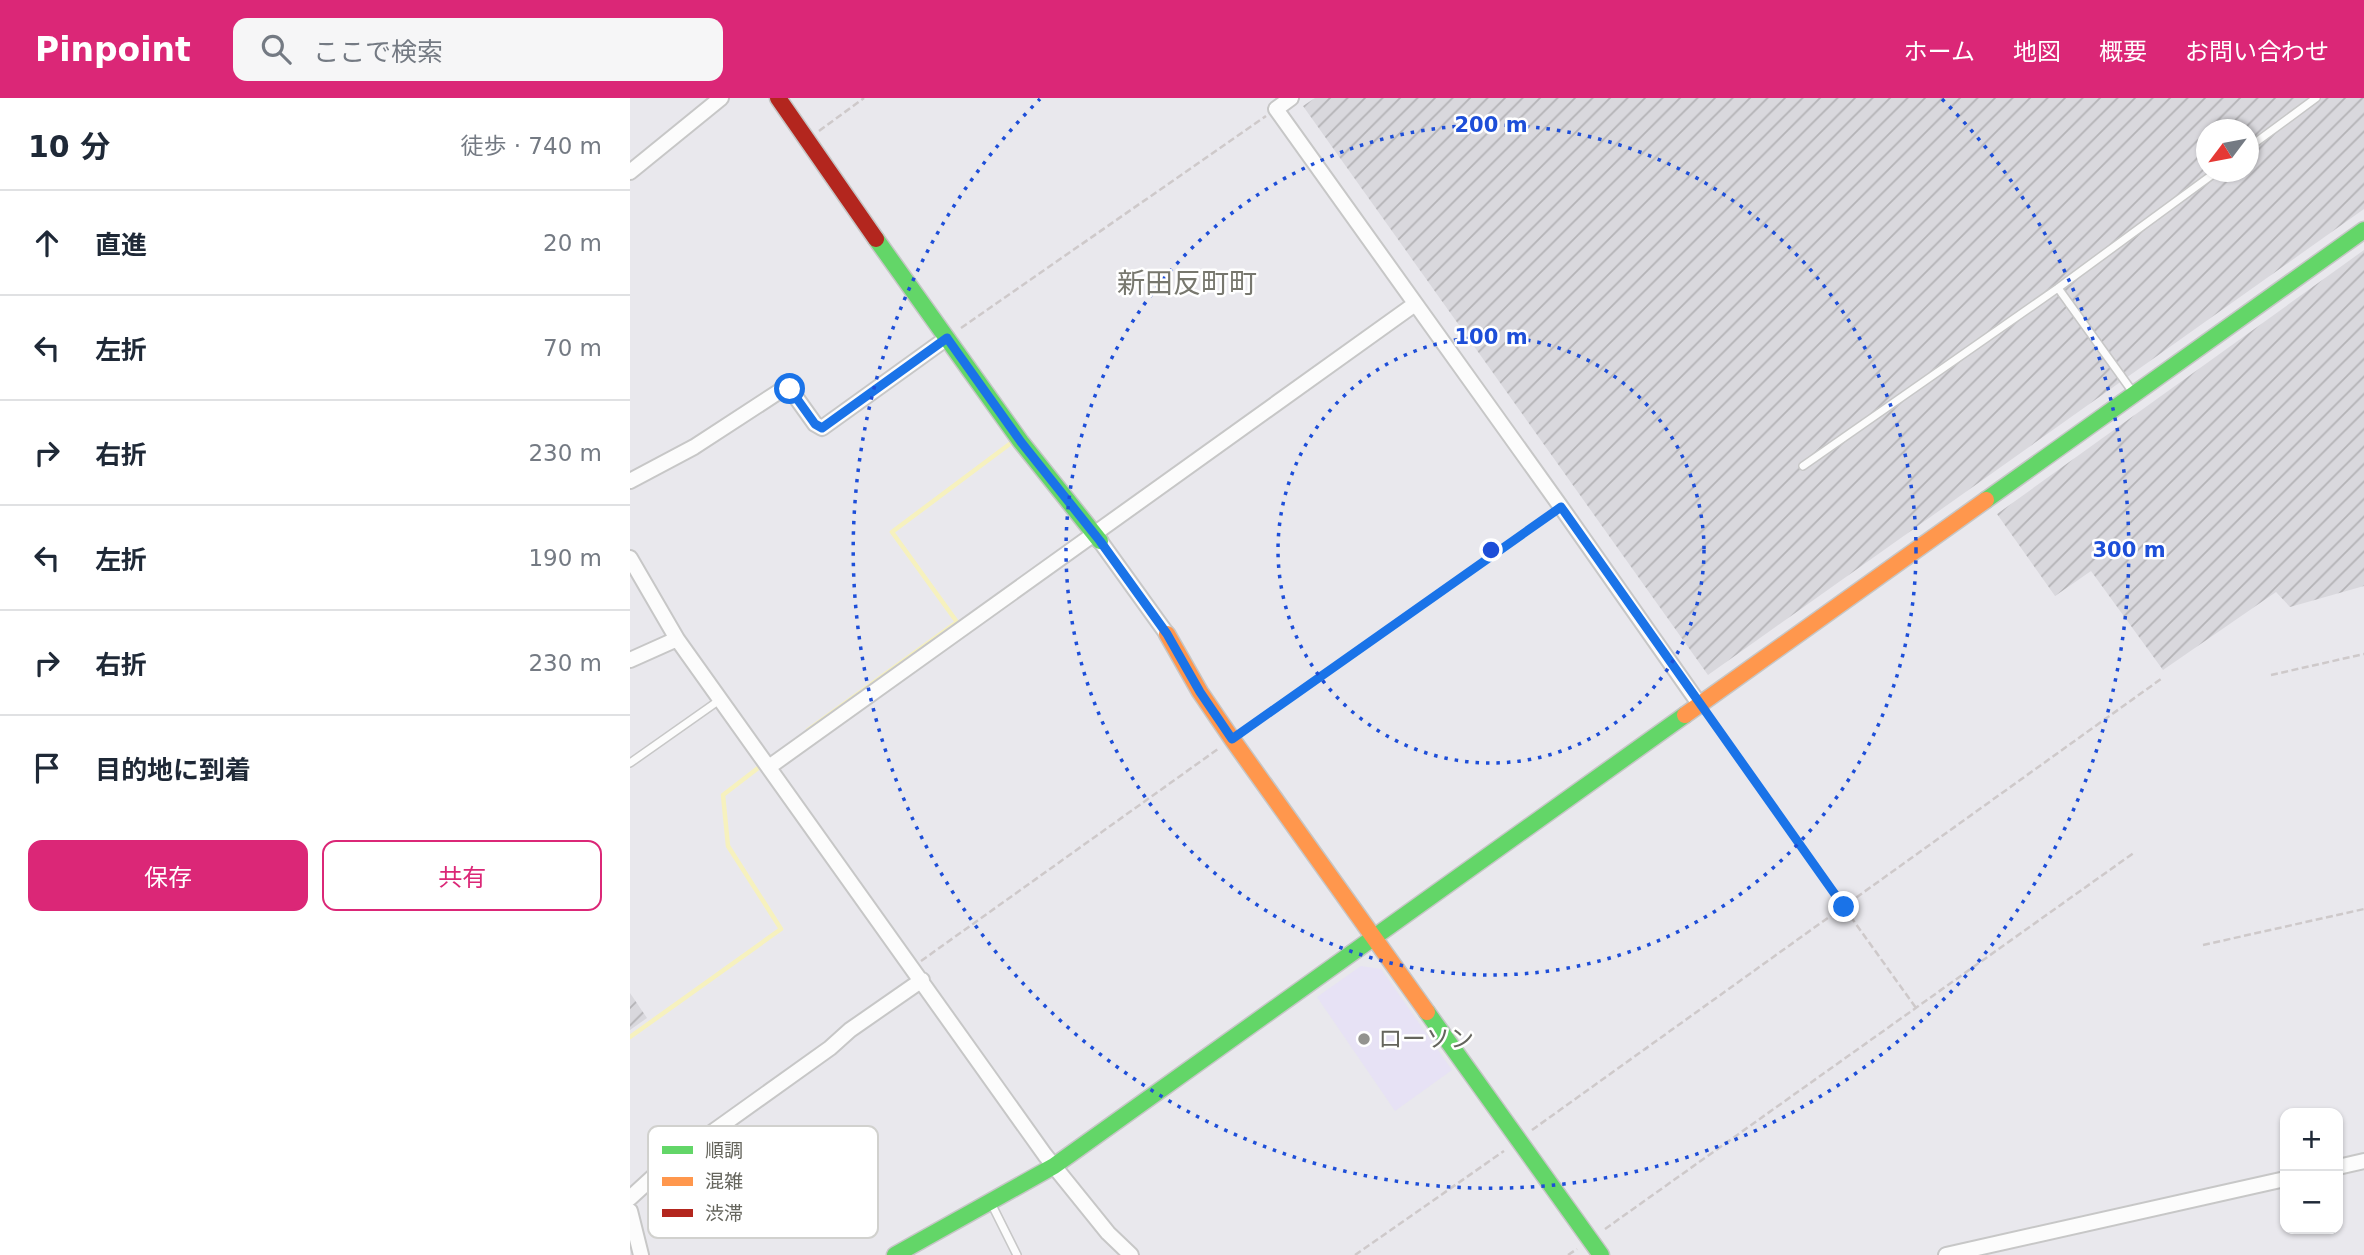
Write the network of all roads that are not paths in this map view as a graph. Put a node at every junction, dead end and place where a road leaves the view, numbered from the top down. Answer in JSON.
{"nodes":[{"id":1,"x":721,"y":98,"type":"edge"},
{"id":2,"x":778,"y":98,"type":"edge"},
{"id":3,"x":1291,"y":98,"type":"edge"},
{"id":4,"x":2316,"y":98,"type":"edge"},
{"id":5,"x":2259,"y":141,"type":"edge"},
{"id":6,"x":630,"y":172,"type":"edge"},
{"id":7,"x":2202,"y":182,"type":"edge"},
{"id":8,"x":2364,"y":230,"type":"edge"},
{"id":9,"x":2058,"y":288,"type":"junction"},
{"id":10,"x":1415,"y":304,"type":"junction"},
{"id":11,"x":947,"y":338,"type":"junction"},
{"id":12,"x":2134,"y":394,"type":"junction"},
{"id":13,"x":1803,"y":466,"type":"dead end"},
{"id":14,"x":630,"y":481,"type":"edge"},
{"id":15,"x":1097,"y":538,"type":"junction"},
{"id":16,"x":630,"y":558,"type":"edge"},
{"id":17,"x":1167,"y":634,"type":"joint"},
{"id":18,"x":677,"y":639,"type":"junction"},
{"id":19,"x":630,"y":660,"type":"edge"},
{"id":20,"x":721,"y":699,"type":"junction"},
{"id":21,"x":1700,"y":705,"type":"junction"},
{"id":22,"x":630,"y":764,"type":"edge"},
{"id":23,"x":769,"y":767,"type":"junction"},
{"id":24,"x":1374,"y":938,"type":"junction"},
{"id":25,"x":922,"y":981,"type":"junction"},
{"id":26,"x":722,"y":1126,"type":"edge"},
{"id":27,"x":2364,"y":1161,"type":"edge"},
{"id":28,"x":1054,"y":1166,"type":"junction"},
{"id":29,"x":2343,"y":1166,"type":"edge"},
{"id":30,"x":2280,"y":1180,"type":"edge"},
{"id":31,"x":648,"y":1182,"type":"edge"},
{"id":32,"x":630,"y":1198,"type":"edge"},
{"id":33,"x":991,"y":1203,"type":"junction"},
{"id":34,"x":630,"y":1211,"type":"edge"},
{"id":35,"x":641,"y":1255,"type":"edge"},
{"id":36,"x":895,"y":1255,"type":"edge"},
{"id":37,"x":1017,"y":1255,"type":"edge"},
{"id":38,"x":1131,"y":1255,"type":"edge"},
{"id":39,"x":1601,"y":1255,"type":"edge"},
{"id":40,"x":1946,"y":1255,"type":"edge"}],
"edges":[{"from":1,"to":6,"type":"street"},
{"from":2,"to":11,"type":"street"},
{"from":3,"to":10,"type":"street"},
{"from":4,"to":5,"type":"lane"},
{"from":7,"to":9,"type":"lane"},
{"from":8,"to":12,"type":"street"},
{"from":9,"to":12,"type":"lane"},
{"from":9,"to":13,"type":"lane"},
{"from":10,"to":15,"type":"street"},
{"from":10,"to":21,"type":"street"},
{"from":11,"to":14,"type":"street"},
{"from":11,"to":15,"type":"street"},
{"from":12,"to":21,"type":"street"},
{"from":15,"to":17,"type":"street"},
{"from":15,"to":23,"type":"street"},
{"from":16,"to":18,"type":"street"},
{"from":17,"to":24,"type":"street"},
{"from":18,"to":19,"type":"street"},
{"from":18,"to":20,"type":"street"},
{"from":20,"to":22,"type":"lane"},
{"from":20,"to":23,"type":"street"},
{"from":21,"to":24,"type":"street"},
{"from":23,"to":25,"type":"street"},
{"from":24,"to":28,"type":"street"},
{"from":24,"to":39,"type":"street"},
{"from":25,"to":26,"type":"street"},
{"from":25,"to":28,"type":"street"},
{"from":27,"to":29,"type":"street"},
{"from":28,"to":33,"type":"street"},
{"from":28,"to":38,"type":"street"},
{"from":30,"to":40,"type":"street"},
{"from":31,"to":32,"type":"street"},
{"from":33,"to":36,"type":"street"},
{"from":33,"to":37,"type":"lane"},
{"from":34,"to":35,"type":"street"}]}
